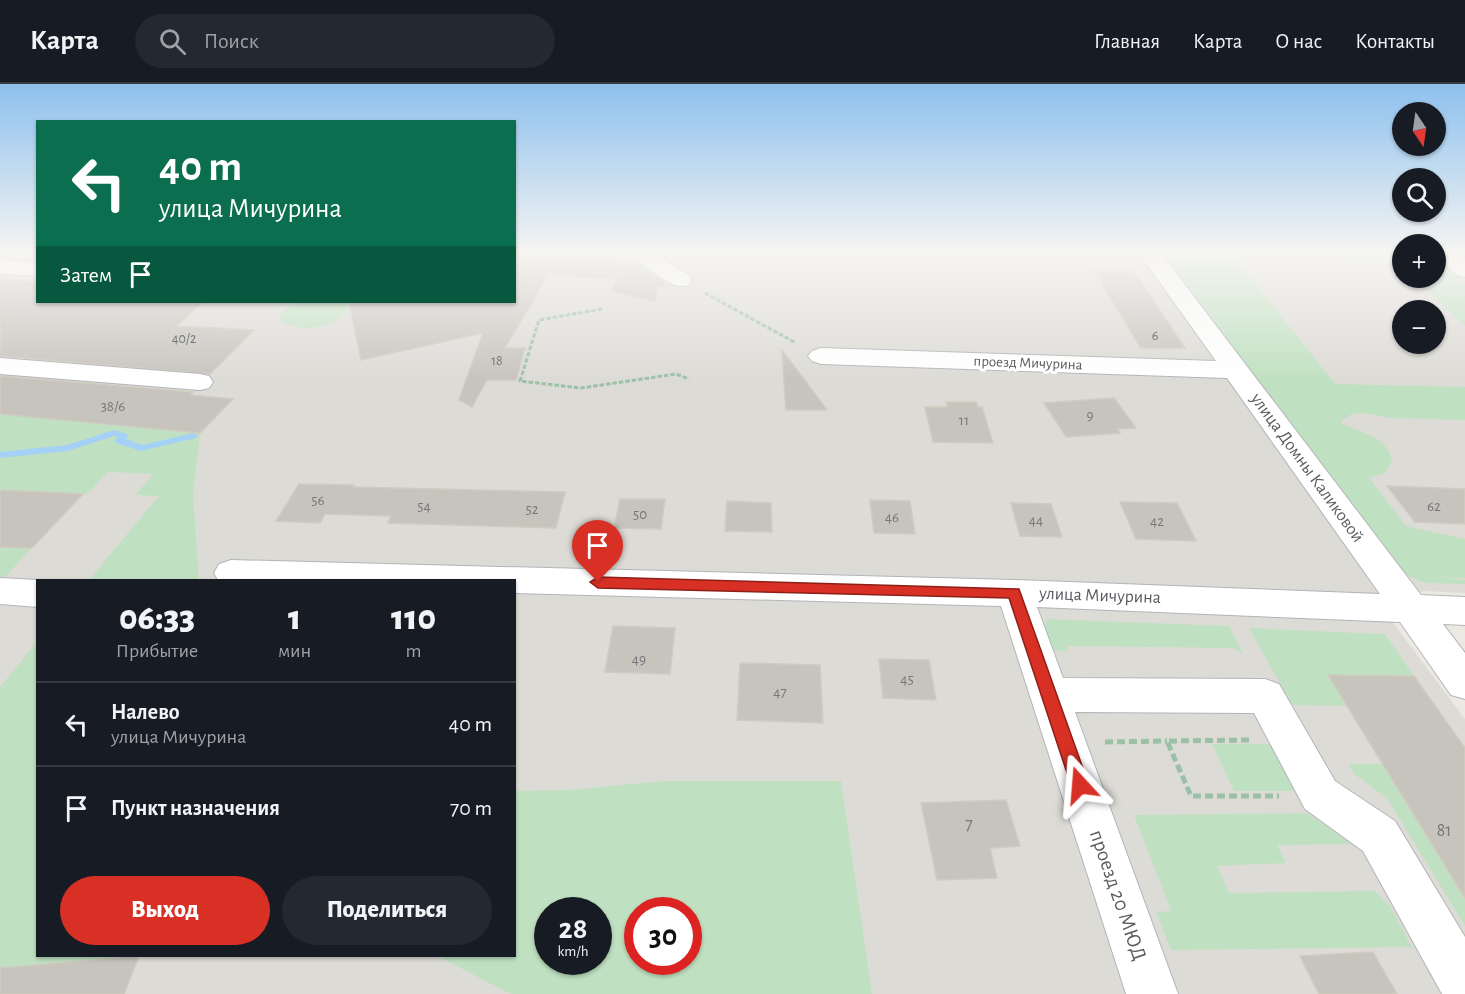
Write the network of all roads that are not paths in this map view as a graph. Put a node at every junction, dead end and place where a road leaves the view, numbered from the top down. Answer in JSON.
{"nodes":[{"id":1,"x":1180,"y":294,"type":"edge"},
{"id":2,"x":821,"y":357,"type":"road end"},
{"id":3,"x":0,"y":366,"type":"edge"},
{"id":4,"x":1236,"y":370,"type":"junction"},
{"id":5,"x":200,"y":382,"type":"dead end"},
{"id":6,"x":231,"y":573,"type":"dead end"},
{"id":7,"x":466,"y":579,"type":"edge"},
{"id":8,"x":516,"y":580,"type":"edge"},
{"id":9,"x":0,"y":591,"type":"edge"},
{"id":10,"x":1014,"y":593,"type":"junction"},
{"id":11,"x":36,"y":594,"type":"edge"},
{"id":12,"x":1409,"y":609,"type":"junction"},
{"id":13,"x":1465,"y":611,"type":"edge"},
{"id":14,"x":1465,"y":683,"type":"edge"},
{"id":15,"x":1049,"y":695,"type":"junction"},
{"id":16,"x":1465,"y":985,"type":"edge"},
{"id":17,"x":1152,"y":994,"type":"edge"}],
"edges":[{"from":1,"to":4,"type":"street","name":"улица Домны Каликовой"},
{"from":2,"to":4,"type":"street","name":"проезд Мичурина"},
{"from":3,"to":5,"type":"street"},
{"from":4,"to":12,"type":"street","name":"улица Домны Каликовой"},
{"from":6,"to":7,"type":"street","name":"улица Мичурина"},
{"from":8,"to":10,"type":"street","name":"улица Мичурина"},
{"from":9,"to":11,"type":"street"},
{"from":10,"to":12,"type":"street","name":"улица Мичурина"},
{"from":10,"to":15,"type":"street","name":"проезд 20 МЮД"},
{"from":12,"to":13,"type":"street","name":"улица Мичурина"},
{"from":12,"to":14,"type":"street","name":"улица Домны Каликовой"},
{"from":15,"to":16,"type":"street"},
{"from":15,"to":17,"type":"street","name":"проезд 20 МЮД"}]}
